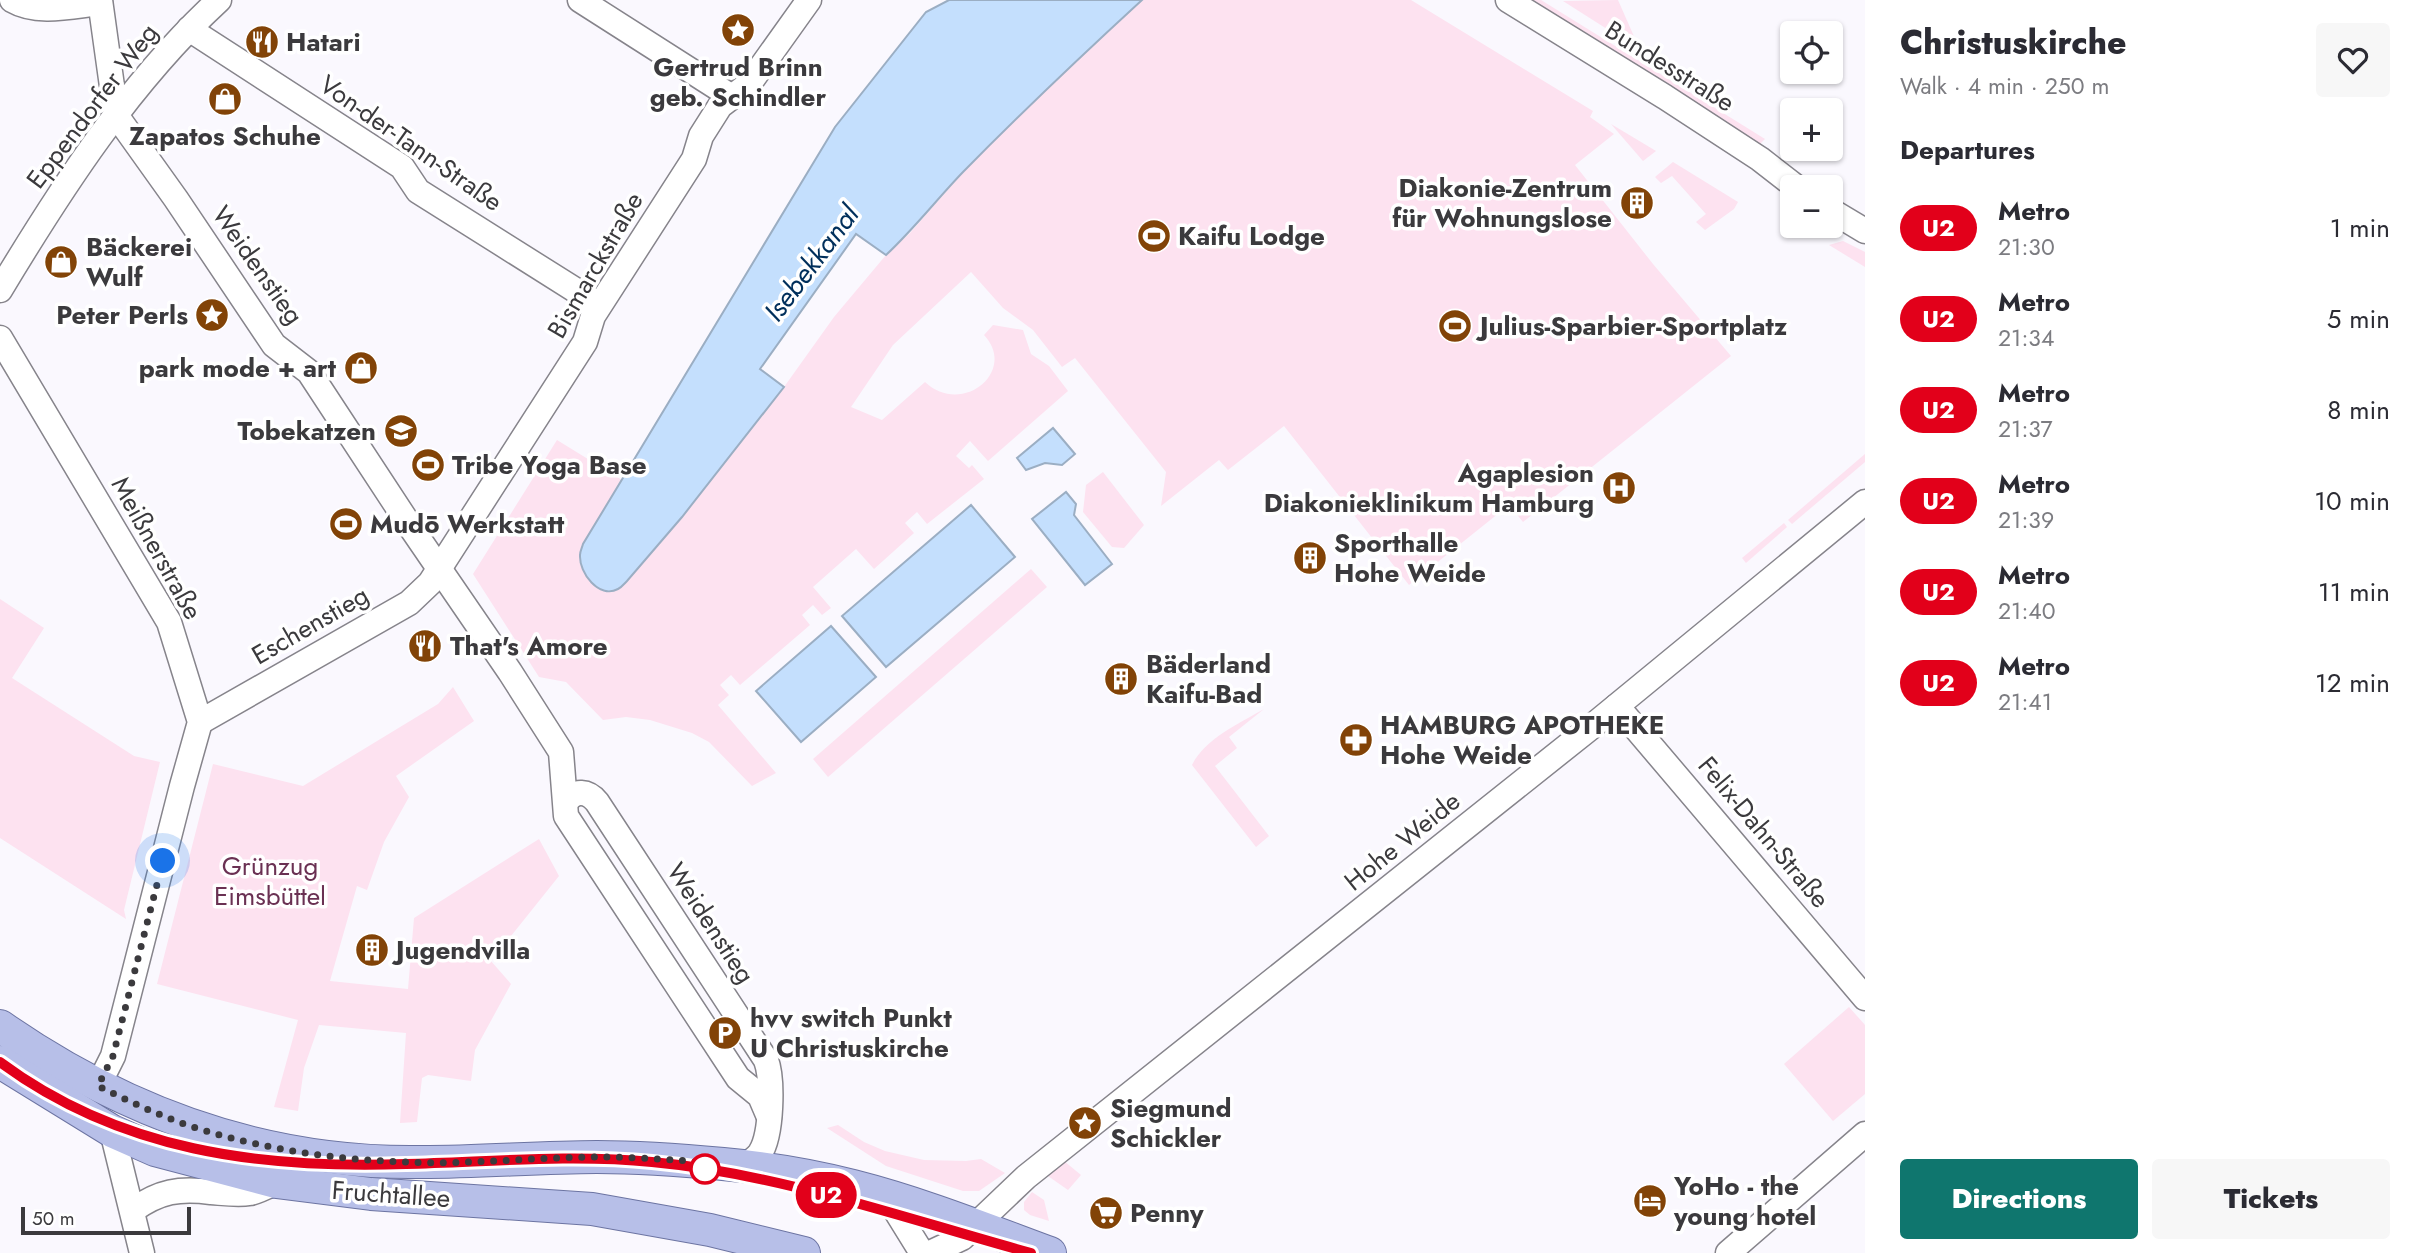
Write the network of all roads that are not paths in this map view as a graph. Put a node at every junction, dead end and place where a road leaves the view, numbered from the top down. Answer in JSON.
{"nodes":[{"id":1,"x":12,"y":0,"type":"edge"},
{"id":2,"x":219,"y":0,"type":"edge"},
{"id":3,"x":580,"y":0,"type":"edge"},
{"id":4,"x":809,"y":0,"type":"edge"},
{"id":5,"x":1508,"y":0,"type":"edge"},
{"id":6,"x":100,"y":1,"type":"edge"},
{"id":7,"x":189,"y":29,"type":"junction"},
{"id":8,"x":732,"y":97,"type":"junction"},
{"id":9,"x":116,"y":116,"type":"junction"},
{"id":10,"x":1781,"y":175,"type":"edge"},
{"id":11,"x":1843,"y":218,"type":"edge"},
{"id":12,"x":1865,"y":231,"type":"edge"},
{"id":13,"x":0,"y":290,"type":"edge"},
{"id":14,"x":599,"y":305,"type":"junction"},
{"id":15,"x":0,"y":338,"type":"edge"},
{"id":16,"x":1865,"y":502,"type":"edge"},
{"id":17,"x":439,"y":568,"type":"junction"},
{"id":18,"x":1617,"y":706,"type":"junction"},
{"id":19,"x":200,"y":722,"type":"junction"},
{"id":20,"x":566,"y":802,"type":"junction"},
{"id":21,"x":1865,"y":998,"type":"edge"},
{"id":22,"x":0,"y":1026,"type":"edge"},
{"id":23,"x":0,"y":1062,"type":"edge"},
{"id":24,"x":98,"y":1086,"type":"junction"},
{"id":25,"x":768,"y":1117,"type":"junction"},
{"id":26,"x":112,"y":1131,"type":"junction"},
{"id":27,"x":1865,"y":1134,"type":"edge"},
{"id":28,"x":742,"y":1166,"type":"junction"},
{"id":29,"x":276,"y":1182,"type":"junction"},
{"id":30,"x":886,"y":1195,"type":"junction"},
{"id":31,"x":133,"y":1210,"type":"junction"},
{"id":32,"x":975,"y":1225,"type":"junction"},
{"id":33,"x":142,"y":1253,"type":"edge"},
{"id":34,"x":804,"y":1253,"type":"edge"},
{"id":35,"x":922,"y":1253,"type":"edge"},
{"id":36,"x":930,"y":1253,"type":"edge"},
{"id":37,"x":1050,"y":1253,"type":"edge"},
{"id":38,"x":1728,"y":1253,"type":"edge"}],
"edges":[{"from":1,"to":6,"type":"street"},
{"from":2,"to":7,"type":"street","name":"Eppendorfer Weg"},
{"from":3,"to":8,"type":"street"},
{"from":4,"to":8,"type":"street","name":"Bismarckstraße"},
{"from":5,"to":10,"type":"street","name":"Bundesstraße"},
{"from":6,"to":9,"type":"street"},
{"from":7,"to":9,"type":"street","name":"Eppendorfer Weg"},
{"from":7,"to":14,"type":"street","name":"Von-der-Tann-Straße"},
{"from":8,"to":14,"type":"street","name":"Bismarckstraße"},
{"from":9,"to":13,"type":"street","name":"Eppendorfer Weg"},
{"from":9,"to":17,"type":"street","name":"Weidenstieg"},
{"from":11,"to":12,"type":"street"},
{"from":14,"to":17,"type":"street","name":"Bismarckstraße"},
{"from":15,"to":19,"type":"street","name":"Meißnerstraße"},
{"from":16,"to":18,"type":"street","name":"Hohe Weide"},
{"from":17,"to":19,"type":"street","name":"Eschenstieg"},
{"from":17,"to":20,"type":"street","name":"Weidenstieg"},
{"from":18,"to":21,"type":"street","name":"Felix-Dahn-Straße"},
{"from":18,"to":32,"type":"street","name":"Hohe Weide"},
{"from":19,"to":24,"type":"street"},
{"from":20,"to":25,"type":"street","name":"Weidenstieg"},
{"from":20,"to":25,"type":"street","name":"Weidenstieg"},
{"from":22,"to":24,"type":"main road","name":"Fruchtallee"},
{"from":23,"to":26,"type":"main road","name":"Fruchtallee"},
{"from":24,"to":28,"type":"main road","name":"Fruchtallee"},
{"from":25,"to":28,"type":"street","name":"Weidenstieg"},
{"from":26,"to":29,"type":"main road","name":"Fruchtallee"},
{"from":26,"to":31,"type":"street"},
{"from":27,"to":38,"type":"street"},
{"from":28,"to":30,"type":"main road","name":"Fruchtallee"},
{"from":29,"to":31,"type":"street"},
{"from":29,"to":34,"type":"main road","name":"Fruchtallee"},
{"from":30,"to":32,"type":"main road","name":"Fruchtallee"},
{"from":30,"to":35,"type":"street"},
{"from":31,"to":33,"type":"street"},
{"from":32,"to":36,"type":"street"},
{"from":32,"to":37,"type":"main road","name":"Fruchtallee"}]}
